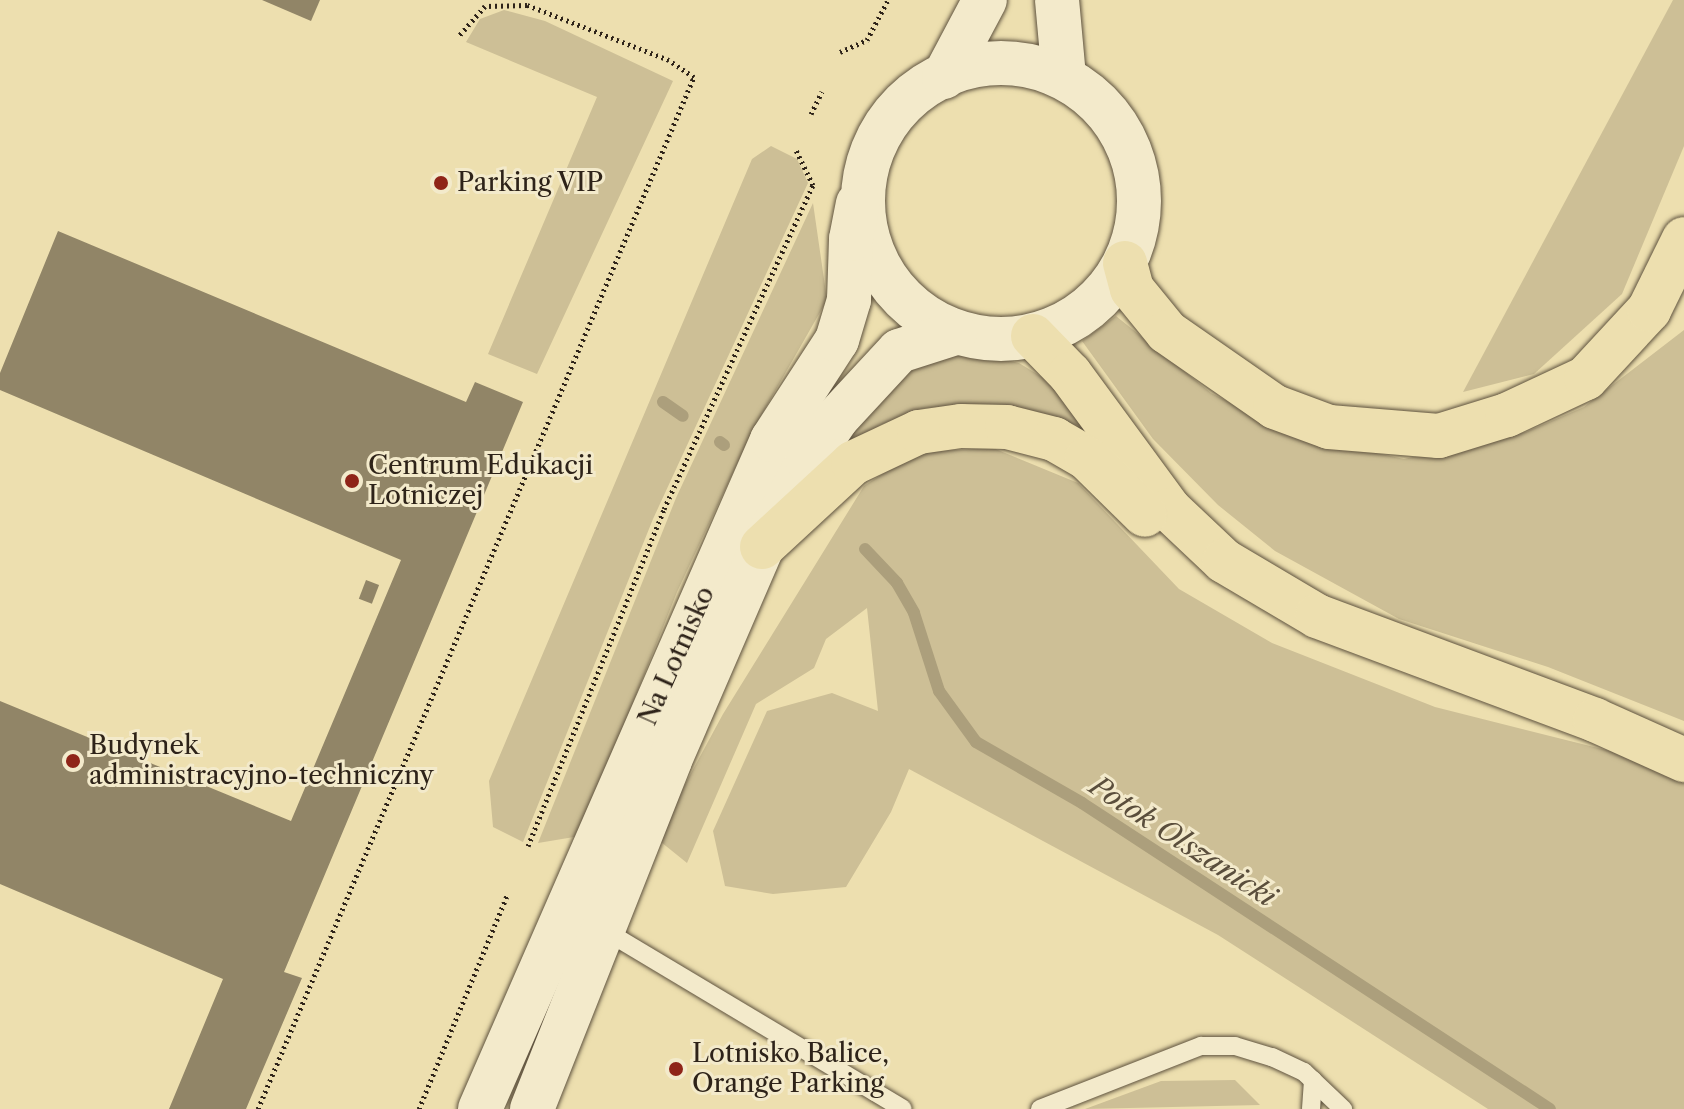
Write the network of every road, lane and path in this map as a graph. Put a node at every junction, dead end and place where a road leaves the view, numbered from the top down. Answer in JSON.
{"nodes":[{"id":1,"x":888,"y":0,"type":"edge"},
{"id":2,"x":985,"y":0,"type":"edge"},
{"id":3,"x":1057,"y":0,"type":"edge"},
{"id":4,"x":459,"y":36,"type":"dead end"},
{"id":5,"x":840,"y":52,"type":"dead end"},
{"id":6,"x":944,"y":77,"type":"junction"},
{"id":7,"x":1064,"y":77,"type":"junction"},
{"id":8,"x":822,"y":91,"type":"dead end"},
{"id":9,"x":811,"y":114,"type":"dead end"},
{"id":10,"x":795,"y":148,"type":"dead end"},
{"id":11,"x":858,"y":204,"type":"junction"},
{"id":12,"x":1684,"y":239,"type":"edge"},
{"id":13,"x":1125,"y":263,"type":"junction"},
{"id":14,"x":955,"y":333,"type":"junction"},
{"id":15,"x":1033,"y":336,"type":"junction"},
{"id":16,"x":762,"y":547,"type":"junction"},
{"id":17,"x":1211,"y":548,"type":"junction"},
{"id":18,"x":1684,"y":760,"type":"edge"},
{"id":19,"x":528,"y":846,"type":"dead end"},
{"id":20,"x":507,"y":895,"type":"dead end"},
{"id":21,"x":604,"y":930,"type":"junction"},
{"id":22,"x":1313,"y":1080,"type":"junction"},
{"id":23,"x":258,"y":1109,"type":"edge"},
{"id":24,"x":419,"y":1109,"type":"edge"},
{"id":25,"x":480,"y":1109,"type":"edge"},
{"id":26,"x":532,"y":1109,"type":"edge"},
{"id":27,"x":903,"y":1109,"type":"edge"},
{"id":28,"x":1040,"y":1109,"type":"edge"},
{"id":29,"x":1311,"y":1109,"type":"edge"},
{"id":30,"x":1343,"y":1109,"type":"edge"}],
"edges":[{"from":1,"to":5,"type":"path"},
{"from":2,"to":6,"type":"main road"},
{"from":3,"to":7,"type":"main road"},
{"from":4,"to":23,"type":"path"},
{"from":6,"to":7,"type":"main road"},
{"from":6,"to":11,"type":"main road"},
{"from":7,"to":13,"type":"main road"},
{"from":8,"to":9,"type":"path"},
{"from":10,"to":19,"type":"path"},
{"from":11,"to":14,"type":"main road"},
{"from":11,"to":25,"type":"main road","name":"Na Lotnisko"},
{"from":12,"to":13,"type":"highway"},
{"from":13,"to":15,"type":"main road"},
{"from":14,"to":15,"type":"main road"},
{"from":14,"to":16,"type":"main road","name":"Na Lotnisko"},
{"from":15,"to":17,"type":"highway"},
{"from":16,"to":17,"type":"highway"},
{"from":16,"to":21,"type":"main road","name":"Na Lotnisko"},
{"from":17,"to":18,"type":"highway"},
{"from":20,"to":24,"type":"path"},
{"from":21,"to":26,"type":"main road","name":"Na Lotnisko"},
{"from":21,"to":27,"type":"lane"},
{"from":22,"to":28,"type":"lane"},
{"from":22,"to":29,"type":"lane"},
{"from":22,"to":30,"type":"lane"}]}
